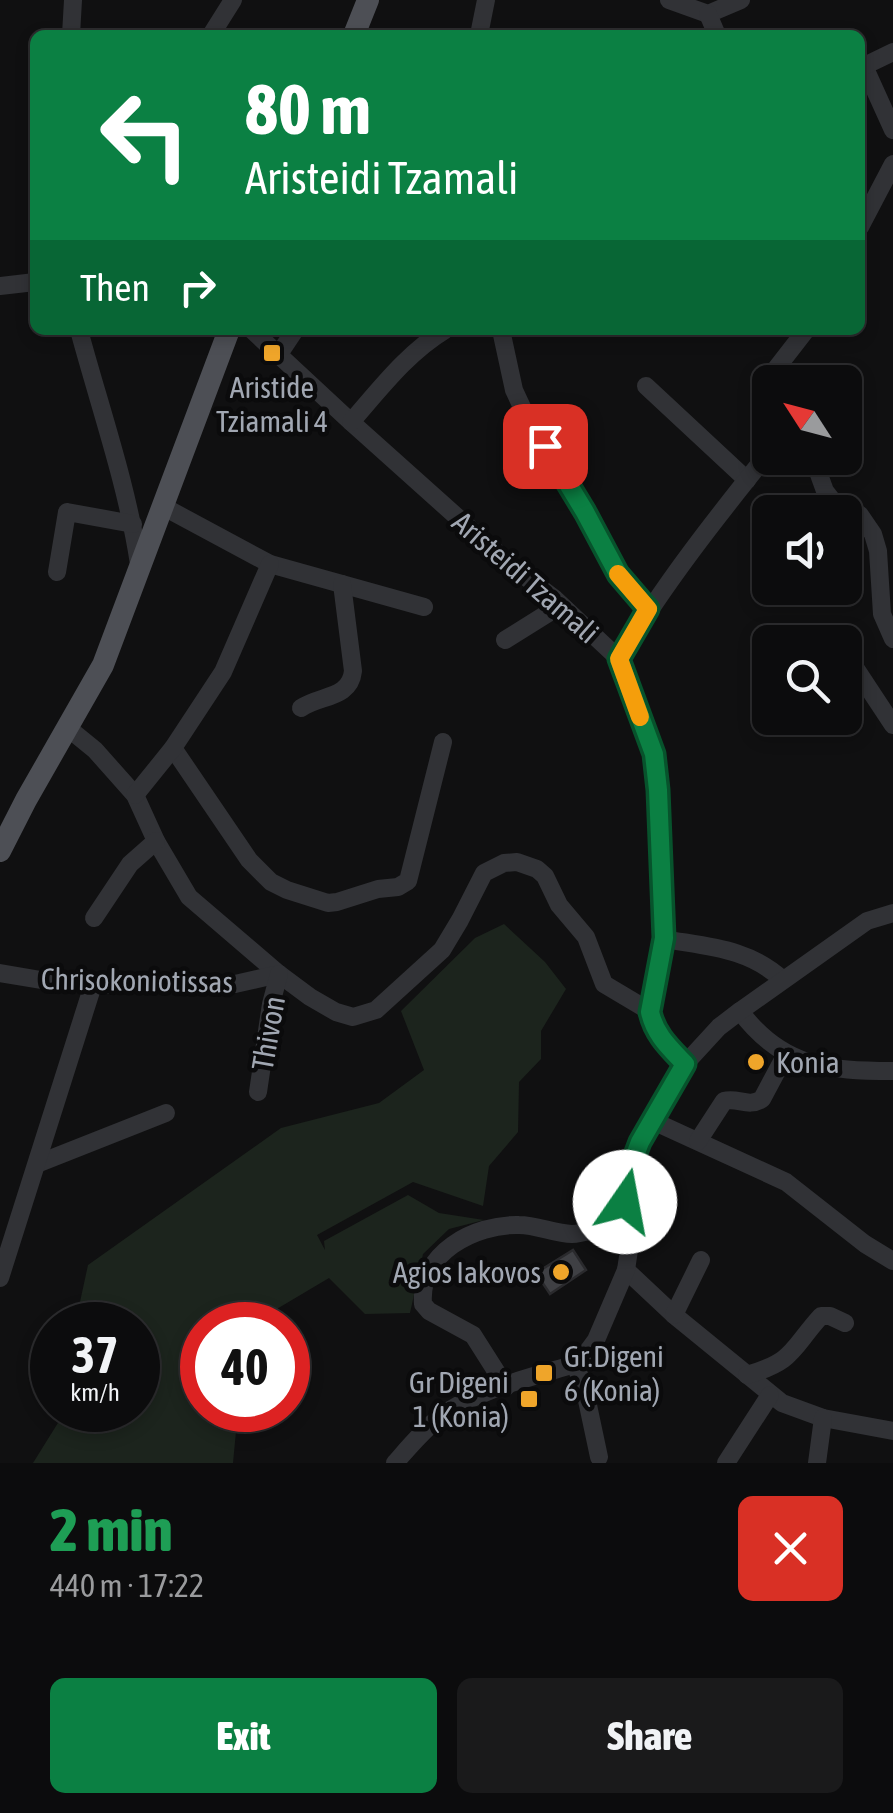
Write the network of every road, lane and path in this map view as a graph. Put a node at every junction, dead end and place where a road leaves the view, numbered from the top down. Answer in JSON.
{"nodes":[{"id":1,"x":73,"y":0,"type":"edge"},
{"id":2,"x":233,"y":0,"type":"edge"},
{"id":3,"x":368,"y":0,"type":"edge"},
{"id":4,"x":486,"y":0,"type":"edge"},
{"id":5,"x":669,"y":0,"type":"edge"},
{"id":6,"x":741,"y":0,"type":"edge"},
{"id":7,"x":708,"y":14,"type":"junction"},
{"id":8,"x":72,"y":30,"type":"edge"},
{"id":9,"x":215,"y":30,"type":"edge"},
{"id":10,"x":356,"y":30,"type":"edge"},
{"id":11,"x":480,"y":30,"type":"edge"},
{"id":12,"x":715,"y":30,"type":"edge"},
{"id":13,"x":893,"y":52,"type":"edge"},
{"id":14,"x":865,"y":66,"type":"edge"},
{"id":15,"x":865,"y":73,"type":"edge"},
{"id":16,"x":893,"y":130,"type":"edge"},
{"id":17,"x":893,"y":164,"type":"edge"},
{"id":18,"x":865,"y":217,"type":"edge"},
{"id":19,"x":30,"y":283,"type":"edge"},
{"id":20,"x":0,"y":286,"type":"edge"},
{"id":21,"x":80,"y":335,"type":"edge"},
{"id":22,"x":227,"y":335,"type":"edge"},
{"id":23,"x":258,"y":335,"type":"edge"},
{"id":24,"x":292,"y":335,"type":"edge"},
{"id":25,"x":437,"y":335,"type":"edge"},
{"id":26,"x":502,"y":335,"type":"edge"},
{"id":27,"x":802,"y":335,"type":"edge"},
{"id":28,"x":279,"y":354,"type":"junction"},
{"id":29,"x":779,"y":365,"type":"edge"},
{"id":30,"x":646,"y":386,"type":"dead end"},
{"id":31,"x":351,"y":422,"type":"junction"},
{"id":32,"x":752,"y":474,"type":"edge"},
{"id":33,"x":820,"y":475,"type":"edge"},
{"id":34,"x":747,"y":480,"type":"junction"},
{"id":35,"x":164,"y":507,"type":"junction"},
{"id":36,"x":133,"y":524,"type":"junction"},
{"id":37,"x":270,"y":564,"type":"junction"},
{"id":38,"x":140,"y":570,"type":"junction"},
{"id":39,"x":57,"y":572,"type":"dead end"},
{"id":40,"x":342,"y":584,"type":"junction"},
{"id":41,"x":561,"y":605,"type":"junction"},
{"id":42,"x":424,"y":607,"type":"dead end"},
{"id":43,"x":648,"y":609,"type":"junction"},
{"id":44,"x":893,"y":638,"type":"edge"},
{"id":45,"x":506,"y":640,"type":"dead end"},
{"id":46,"x":619,"y":659,"type":"junction"},
{"id":47,"x":862,"y":678,"type":"edge"},
{"id":48,"x":301,"y":708,"type":"dead end"},
{"id":49,"x":893,"y":725,"type":"edge"},
{"id":50,"x":68,"y":728,"type":"junction"},
{"id":51,"x":443,"y":742,"type":"dead end"},
{"id":52,"x":173,"y":748,"type":"junction"},
{"id":53,"x":136,"y":795,"type":"junction"},
{"id":54,"x":156,"y":841,"type":"junction"},
{"id":55,"x":0,"y":850,"type":"edge"},
{"id":56,"x":893,"y":912,"type":"edge"},
{"id":57,"x":94,"y":918,"type":"dead end"},
{"id":58,"x":664,"y":938,"type":"junction"},
{"id":59,"x":0,"y":973,"type":"edge"},
{"id":60,"x":279,"y":974,"type":"junction"},
{"id":61,"x":782,"y":980,"type":"junction"},
{"id":62,"x":93,"y":985,"type":"junction"},
{"id":63,"x":740,"y":1010,"type":"junction"},
{"id":64,"x":650,"y":1012,"type":"junction"},
{"id":65,"x":786,"y":1054,"type":"junction"},
{"id":66,"x":685,"y":1064,"type":"junction"},
{"id":67,"x":893,"y":1070,"type":"edge"},
{"id":68,"x":258,"y":1092,"type":"dead end"},
{"id":69,"x":166,"y":1113,"type":"dead end"},
{"id":70,"x":654,"y":1121,"type":"junction"},
{"id":71,"x":698,"y":1141,"type":"junction"},
{"id":72,"x":37,"y":1164,"type":"junction"},
{"id":73,"x":626,"y":1226,"type":"junction"},
{"id":74,"x":701,"y":1260,"type":"dead end"},
{"id":75,"x":893,"y":1261,"type":"edge"},
{"id":76,"x":626,"y":1270,"type":"junction"},
{"id":77,"x":0,"y":1278,"type":"edge"},
{"id":78,"x":674,"y":1315,"type":"junction"},
{"id":79,"x":845,"y":1323,"type":"dead end"},
{"id":80,"x":574,"y":1364,"type":"junction"},
{"id":81,"x":748,"y":1375,"type":"junction"},
{"id":82,"x":506,"y":1386,"type":"junction"},
{"id":83,"x":770,"y":1395,"type":"junction"},
{"id":84,"x":823,"y":1418,"type":"junction"},
{"id":85,"x":893,"y":1432,"type":"edge"},
{"id":86,"x":599,"y":1457,"type":"dead end"},
{"id":87,"x":395,"y":1463,"type":"edge"},
{"id":88,"x":726,"y":1463,"type":"edge"},
{"id":89,"x":817,"y":1463,"type":"edge"}],
"edges":[{"from":1,"to":8,"type":"street"},
{"from":2,"to":9,"type":"street"},
{"from":3,"to":10,"type":"main road"},
{"from":4,"to":11,"type":"street"},
{"from":5,"to":7,"type":"street"},
{"from":6,"to":7,"type":"street"},
{"from":7,"to":12,"type":"street"},
{"from":13,"to":14,"type":"street"},
{"from":15,"to":16,"type":"street"},
{"from":17,"to":18,"type":"street"},
{"from":19,"to":20,"type":"street"},
{"from":21,"to":36,"type":"street"},
{"from":22,"to":35,"type":"main road"},
{"from":23,"to":28,"type":"street","name":"Aristeidi Tzamali"},
{"from":24,"to":28,"type":"street"},
{"from":25,"to":31,"type":"street"},
{"from":26,"to":43,"type":"street"},
{"from":27,"to":29,"type":"street"},
{"from":28,"to":31,"type":"street","name":"Aristeidi Tzamali"},
{"from":30,"to":34,"type":"street"},
{"from":31,"to":41,"type":"street","name":"Aristeidi Tzamali"},
{"from":32,"to":34,"type":"street"},
{"from":33,"to":44,"type":"street"},
{"from":34,"to":43,"type":"street"},
{"from":35,"to":37,"type":"street"},
{"from":35,"to":38,"type":"main road"},
{"from":36,"to":38,"type":"street"},
{"from":36,"to":39,"type":"street"},
{"from":37,"to":40,"type":"street"},
{"from":37,"to":52,"type":"street"},
{"from":38,"to":50,"type":"main road"},
{"from":40,"to":42,"type":"street"},
{"from":40,"to":48,"type":"street"},
{"from":41,"to":45,"type":"street"},
{"from":41,"to":46,"type":"street","name":"Aristeidi Tzamali"},
{"from":43,"to":46,"type":"street"},
{"from":46,"to":58,"type":"street","name":"Aristeidi Tzamali"},
{"from":47,"to":49,"type":"street"},
{"from":50,"to":53,"type":"street"},
{"from":50,"to":55,"type":"main road"},
{"from":51,"to":52,"type":"street"},
{"from":52,"to":53,"type":"street"},
{"from":53,"to":54,"type":"street"},
{"from":54,"to":57,"type":"street"},
{"from":54,"to":60,"type":"street"},
{"from":56,"to":61,"type":"street"},
{"from":58,"to":61,"type":"street"},
{"from":58,"to":64,"type":"street","name":"Aristeidi Tzamali"},
{"from":59,"to":62,"type":"street","name":"Chrisokoniotissas"},
{"from":60,"to":62,"type":"street","name":"Chrisokoniotissas"},
{"from":60,"to":64,"type":"street"},
{"from":60,"to":68,"type":"street","name":"Thivon"},
{"from":61,"to":63,"type":"street"},
{"from":62,"to":72,"type":"street"},
{"from":63,"to":65,"type":"street"},
{"from":63,"to":66,"type":"street"},
{"from":64,"to":66,"type":"street"},
{"from":65,"to":67,"type":"street"},
{"from":65,"to":71,"type":"street"},
{"from":66,"to":70,"type":"street"},
{"from":69,"to":72,"type":"street"},
{"from":70,"to":71,"type":"street"},
{"from":70,"to":73,"type":"street"},
{"from":71,"to":75,"type":"street"},
{"from":72,"to":77,"type":"street"},
{"from":73,"to":76,"type":"street"},
{"from":73,"to":82,"type":"street"},
{"from":74,"to":78,"type":"street"},
{"from":76,"to":78,"type":"street"},
{"from":76,"to":80,"type":"street"},
{"from":78,"to":81,"type":"street"},
{"from":79,"to":81,"type":"street"},
{"from":80,"to":82,"type":"street"},
{"from":80,"to":86,"type":"street"},
{"from":81,"to":83,"type":"street"},
{"from":82,"to":87,"type":"street"},
{"from":83,"to":84,"type":"street"},
{"from":83,"to":88,"type":"street"},
{"from":84,"to":85,"type":"street"},
{"from":84,"to":89,"type":"street"}]}
